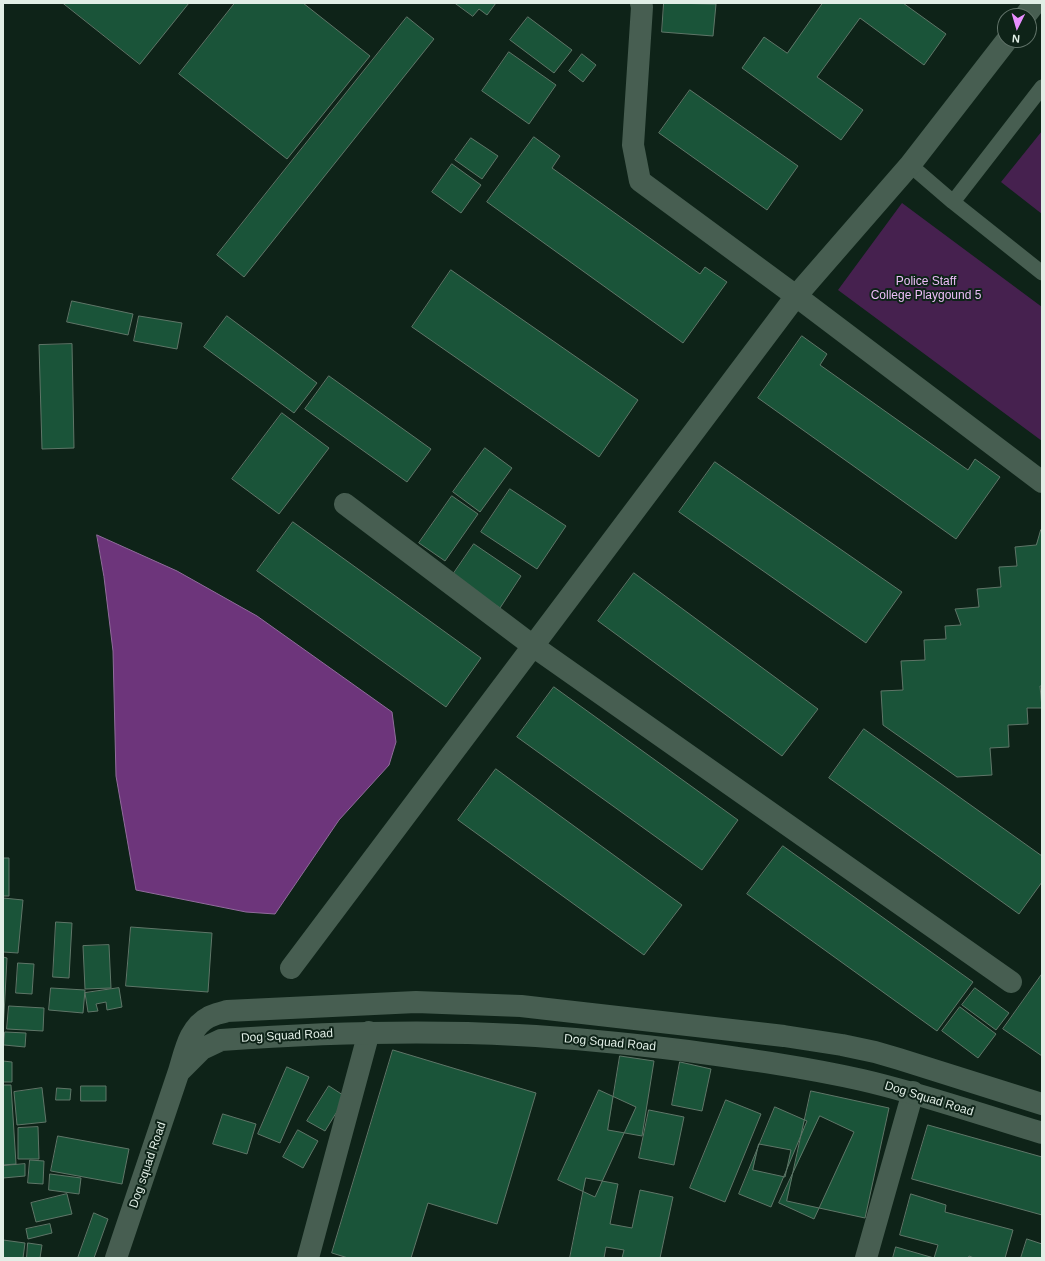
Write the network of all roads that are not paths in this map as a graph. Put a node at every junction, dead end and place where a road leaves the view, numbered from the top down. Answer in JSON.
{"nodes":[{"id":1,"x":641,"y":3,"type":"edge"},
{"id":2,"x":1001,"y":48,"type":"edge"},
{"id":3,"x":1042,"y":87,"type":"edge"},
{"id":4,"x":910,"y":165,"type":"junction"},
{"id":5,"x":953,"y":202,"type":"junction"},
{"id":6,"x":1042,"y":273,"type":"edge"},
{"id":7,"x":796,"y":296,"type":"junction"},
{"id":8,"x":1042,"y":482,"type":"edge"},
{"id":9,"x":345,"y":504,"type":"dead end"},
{"id":10,"x":533,"y":646,"type":"junction"},
{"id":11,"x":291,"y":968,"type":"dead end"},
{"id":12,"x":1011,"y":982,"type":"dead end"},
{"id":13,"x":369,"y":1032,"type":"junction"},
{"id":14,"x":179,"y":1071,"type":"junction"},
{"id":15,"x":913,"y":1092,"type":"junction"},
{"id":16,"x":1042,"y":1104,"type":"edge"},
{"id":17,"x":1042,"y":1133,"type":"edge"},
{"id":18,"x":116,"y":1258,"type":"edge"},
{"id":19,"x":308,"y":1258,"type":"edge"},
{"id":20,"x":866,"y":1258,"type":"edge"}],
"edges":[{"from":1,"to":7,"type":"street"},
{"from":2,"to":4,"type":"street"},
{"from":3,"to":5,"type":"lane"},
{"from":4,"to":5,"type":"lane"},
{"from":4,"to":7,"type":"street"},
{"from":5,"to":6,"type":"lane"},
{"from":7,"to":8,"type":"street"},
{"from":7,"to":10,"type":"street"},
{"from":9,"to":10,"type":"street"},
{"from":10,"to":11,"type":"street"},
{"from":10,"to":12,"type":"street"},
{"from":13,"to":14,"type":"street","name":"Dog Squad Road"},
{"from":13,"to":15,"type":"street","name":"Dog Squad Road"},
{"from":13,"to":19,"type":"street"},
{"from":14,"to":16,"type":"street","name":"Dog squad Road"},
{"from":14,"to":18,"type":"street","name":"Dog squad Road"},
{"from":15,"to":17,"type":"street","name":"Dog Squad Road"},
{"from":15,"to":20,"type":"street"}]}
